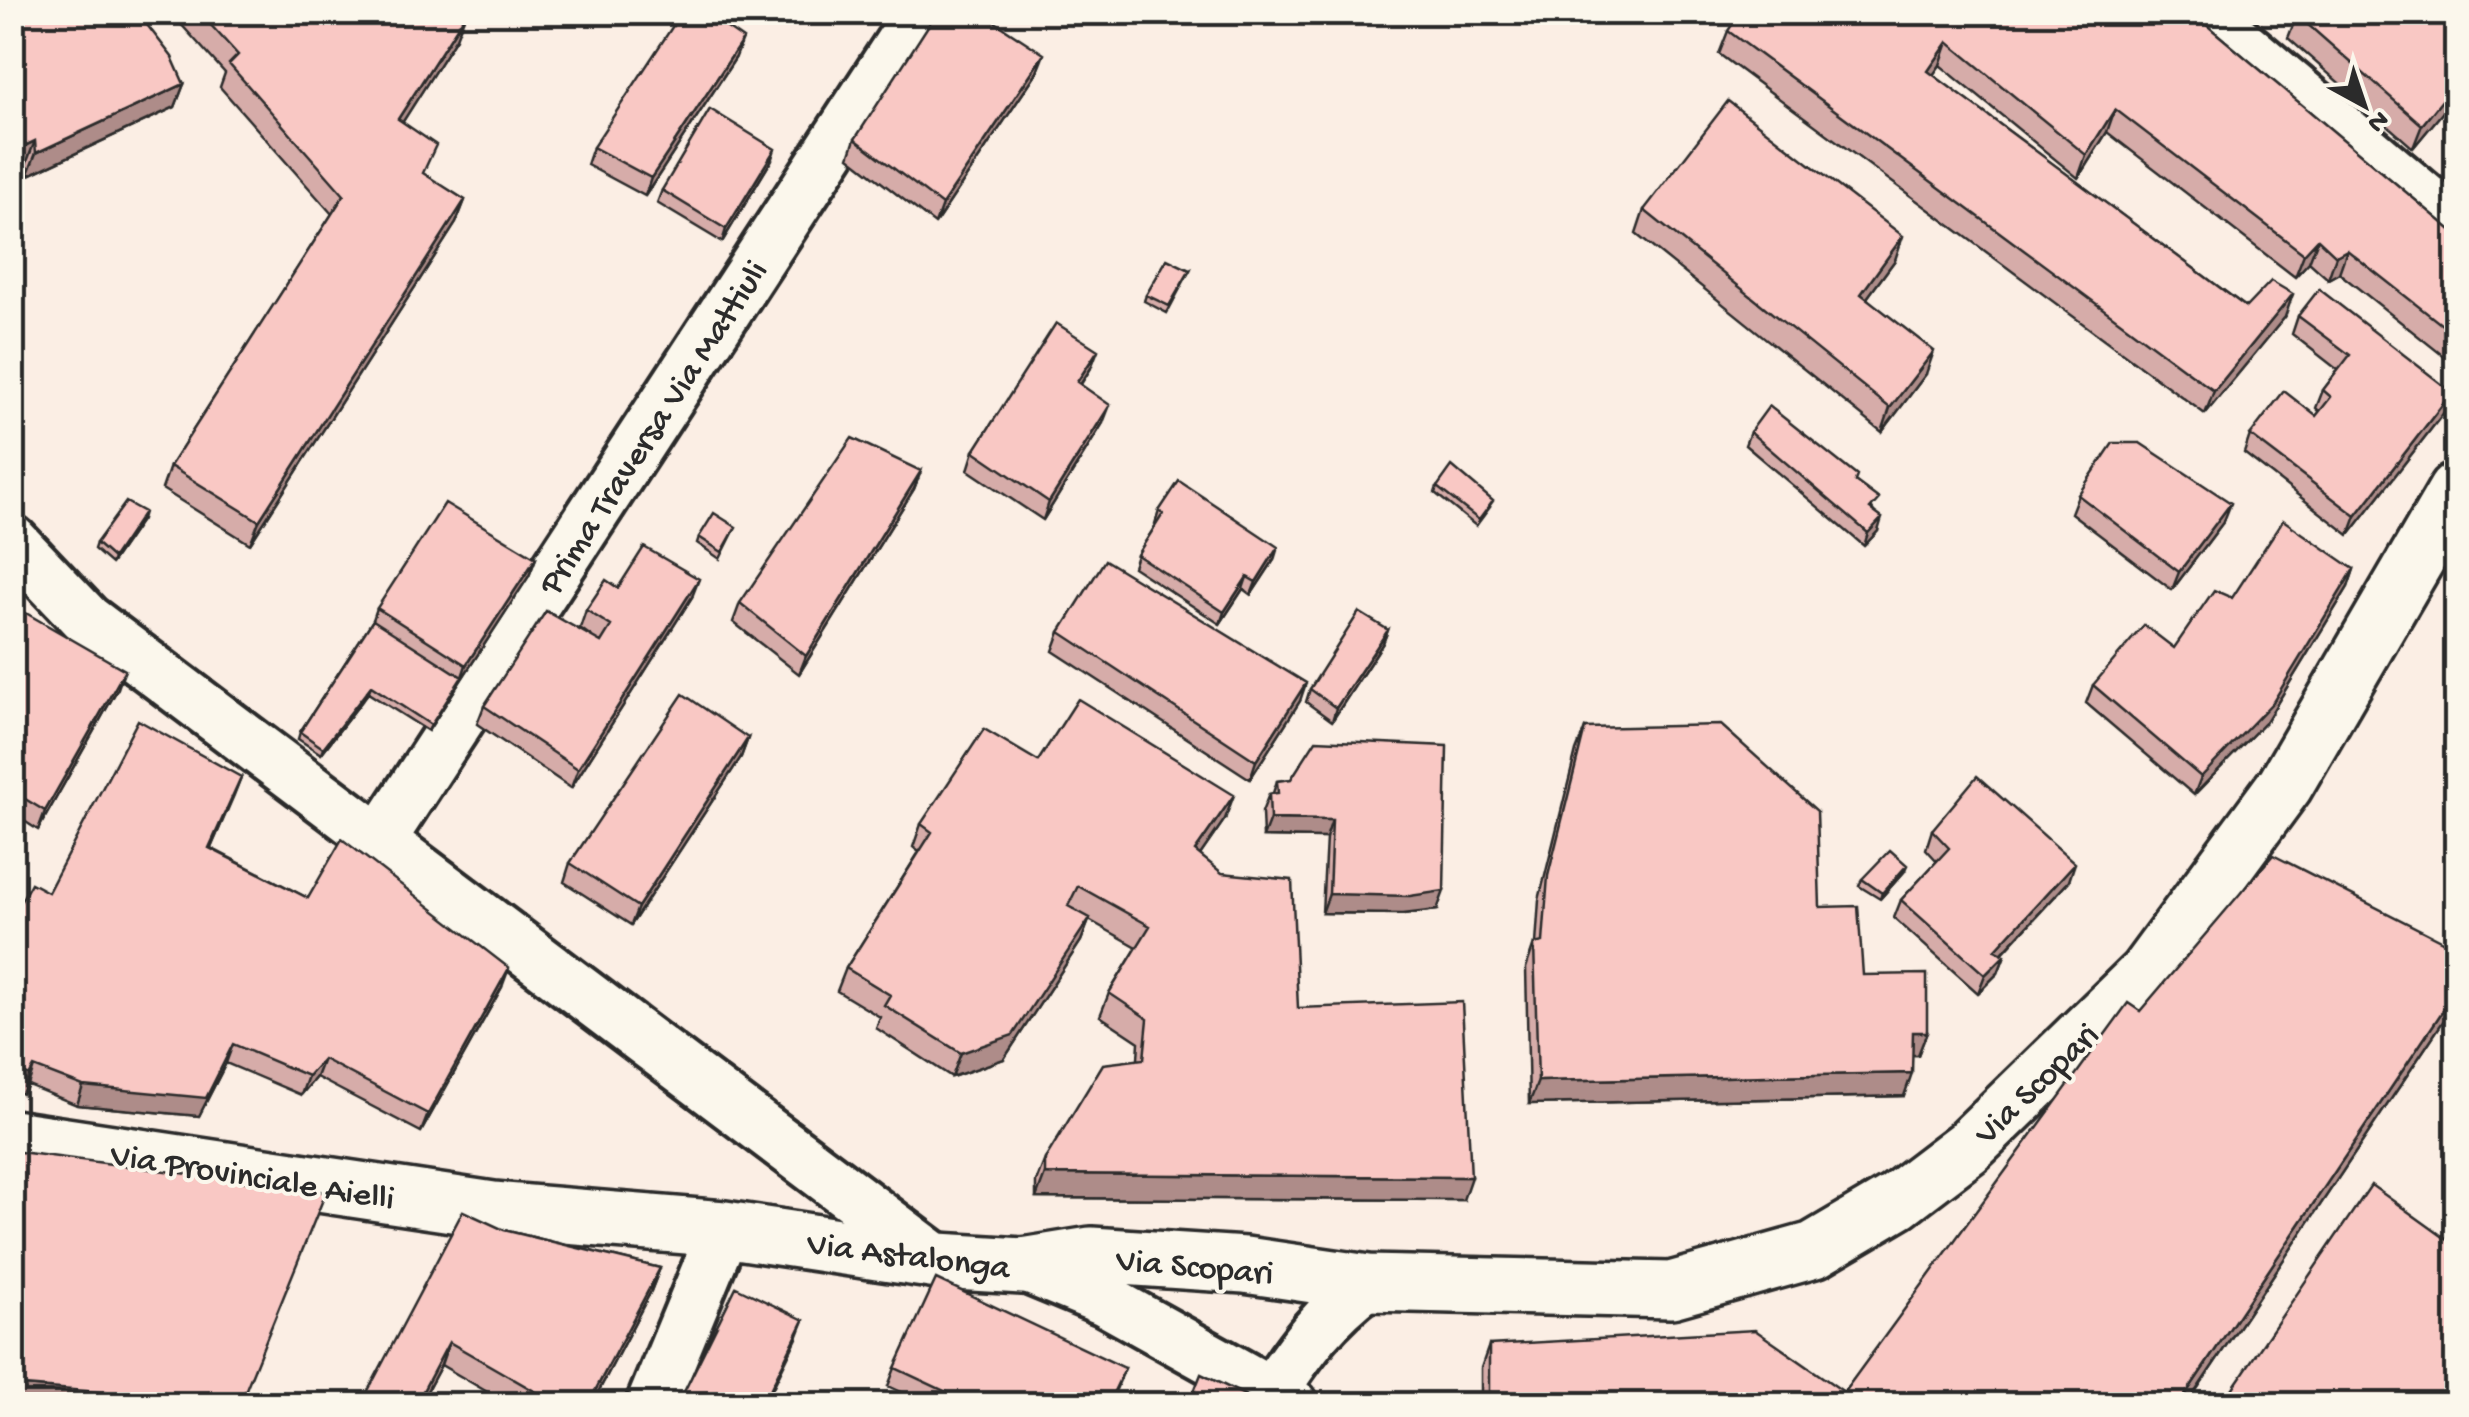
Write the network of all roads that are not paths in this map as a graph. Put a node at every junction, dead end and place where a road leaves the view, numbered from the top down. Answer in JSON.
{"nodes":[{"id":1,"x":921,"y":12,"type":"edge"},
{"id":2,"x":2203,"y":12,"type":"edge"},
{"id":3,"x":2456,"y":225,"type":"edge"},
{"id":4,"x":2456,"y":491,"type":"edge"},
{"id":5,"x":12,"y":541,"type":"edge"},
{"id":6,"x":380,"y":840,"type":"junction"},
{"id":7,"x":12,"y":1138,"type":"edge"},
{"id":8,"x":493,"y":1210,"type":"joint"},
{"id":9,"x":724,"y":1229,"type":"junction"},
{"id":10,"x":938,"y":1260,"type":"junction"},
{"id":11,"x":1022,"y":1266,"type":"junction"},
{"id":12,"x":1368,"y":1283,"type":"junction"},
{"id":13,"x":1282,"y":1398,"type":"edge"},
{"id":14,"x":652,"y":1404,"type":"edge"}],
"edges":[{"from":1,"to":6,"type":"street","name":"Prima Traversa Via Mattiuli"},
{"from":2,"to":3,"type":"street"},
{"from":4,"to":12,"type":"street","name":"Via Scopari"},
{"from":5,"to":6,"type":"street"},
{"from":6,"to":10,"type":"street"},
{"from":7,"to":8,"type":"street","name":"Via Provinciale Aielli"},
{"from":8,"to":9,"type":"street","name":"Via Astalonga"},
{"from":9,"to":10,"type":"street","name":"Via Astalonga"},
{"from":9,"to":14,"type":"street"},
{"from":10,"to":11,"type":"street","name":"Via Astalonga"},
{"from":11,"to":12,"type":"street","name":"Via Scopari"},
{"from":11,"to":13,"type":"street","name":"Via Astalonga"},
{"from":12,"to":13,"type":"street"}]}
